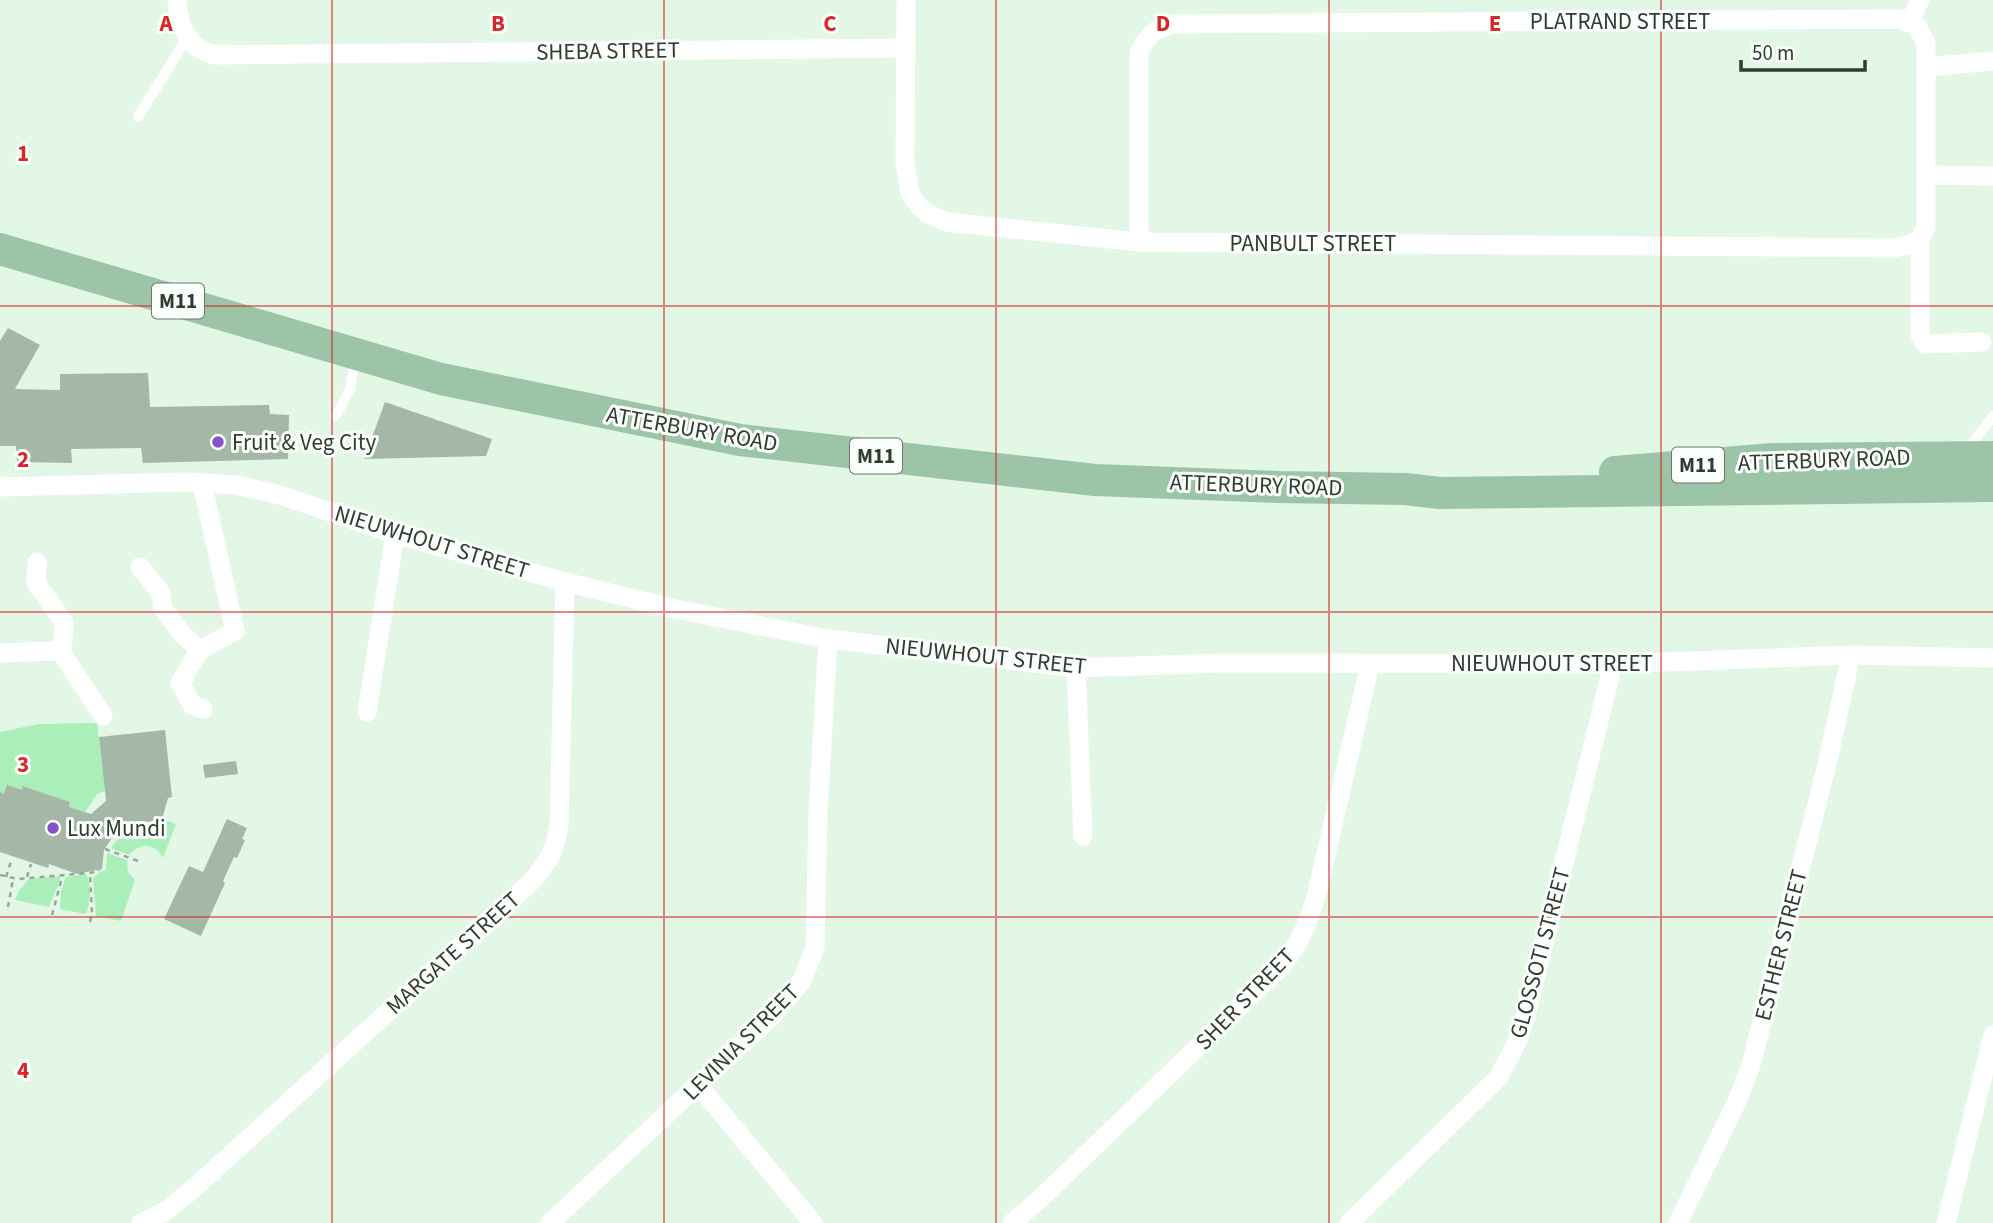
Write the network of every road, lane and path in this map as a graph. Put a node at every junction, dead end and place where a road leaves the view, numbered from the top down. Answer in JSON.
{"nodes":[{"id":1,"x":177,"y":0,"type":"edge"},
{"id":2,"x":905,"y":0,"type":"edge"},
{"id":3,"x":1920,"y":0,"type":"edge"},
{"id":4,"x":1910,"y":21,"type":"junction"},
{"id":5,"x":187,"y":38,"type":"junction"},
{"id":6,"x":906,"y":48,"type":"junction"},
{"id":7,"x":1993,"y":61,"type":"edge"},
{"id":8,"x":1926,"y":67,"type":"junction"},
{"id":9,"x":138,"y":117,"type":"dead end"},
{"id":10,"x":1926,"y":175,"type":"junction"},
{"id":11,"x":1993,"y":176,"type":"edge"},
{"id":12,"x":1920,"y":239,"type":"junction"},
{"id":13,"x":1139,"y":242,"type":"junction"},
{"id":14,"x":0,"y":249,"type":"edge"},
{"id":15,"x":1982,"y":342,"type":"dead end"},
{"id":16,"x":356,"y":355,"type":"junction"},
{"id":17,"x":336,"y":416,"type":"dead end"},
{"id":18,"x":1993,"y":416,"type":"edge"},
{"id":19,"x":1961,"y":457,"type":"junction"},
{"id":20,"x":1993,"y":457,"type":"edge"},
{"id":21,"x":202,"y":483,"type":"junction"},
{"id":22,"x":1993,"y":486,"type":"edge"},
{"id":23,"x":0,"y":487,"type":"edge"},
{"id":24,"x":1405,"y":489,"type":"junction"},
{"id":25,"x":396,"y":534,"type":"junction"},
{"id":26,"x":37,"y":562,"type":"dead end"},
{"id":27,"x":140,"y":567,"type":"dead end"},
{"id":28,"x":565,"y":582,"type":"junction"},
{"id":29,"x":828,"y":639,"type":"junction"},
{"id":30,"x":200,"y":650,"type":"junction"},
{"id":31,"x":0,"y":653,"type":"edge"},
{"id":32,"x":62,"y":653,"type":"junction"},
{"id":33,"x":1851,"y":655,"type":"junction"},
{"id":34,"x":1993,"y":658,"type":"edge"},
{"id":35,"x":1370,"y":664,"type":"junction"},
{"id":36,"x":1613,"y":664,"type":"junction"},
{"id":37,"x":1076,"y":668,"type":"junction"},
{"id":38,"x":203,"y":709,"type":"dead end"},
{"id":39,"x":367,"y":712,"type":"dead end"},
{"id":40,"x":103,"y":716,"type":"dead end"},
{"id":41,"x":1083,"y":835,"type":"dead end"},
{"id":42,"x":105,"y":849,"type":"dead end"},
{"id":43,"x":12,"y":858,"type":"dead end"},
{"id":44,"x":138,"y":862,"type":"dead end"},
{"id":45,"x":31,"y":864,"type":"dead end"},
{"id":46,"x":99,"y":870,"type":"dead end"},
{"id":47,"x":90,"y":872,"type":"junction"},
{"id":48,"x":63,"y":874,"type":"junction"},
{"id":49,"x":0,"y":875,"type":"edge"},
{"id":50,"x":6,"y":877,"type":"junction"},
{"id":51,"x":27,"y":877,"type":"junction"},
{"id":52,"x":14,"y":878,"type":"junction"},
{"id":53,"x":8,"y":907,"type":"dead end"},
{"id":54,"x":52,"y":915,"type":"dead end"},
{"id":55,"x":90,"y":922,"type":"dead end"},
{"id":56,"x":1993,"y":1035,"type":"edge"},
{"id":57,"x":699,"y":1086,"type":"junction"},
{"id":58,"x":141,"y":1223,"type":"edge"},
{"id":59,"x":551,"y":1223,"type":"edge"},
{"id":60,"x":813,"y":1223,"type":"edge"},
{"id":61,"x":1012,"y":1223,"type":"edge"},
{"id":62,"x":1349,"y":1223,"type":"edge"},
{"id":63,"x":1678,"y":1223,"type":"edge"},
{"id":64,"x":1946,"y":1223,"type":"edge"}],
"edges":[{"from":1,"to":5,"type":"street"},
{"from":2,"to":6,"type":"street","name":"PANBULT STREET"},
{"from":3,"to":4,"type":"street"},
{"from":4,"to":8,"type":"street"},
{"from":4,"to":13,"type":"street","name":"PLATRAND STREET"},
{"from":5,"to":6,"type":"street","name":"SHEBA STREET"},
{"from":5,"to":9,"type":"lane"},
{"from":6,"to":13,"type":"street","name":"PANBULT STREET"},
{"from":7,"to":8,"type":"street"},
{"from":8,"to":10,"type":"street"},
{"from":10,"to":11,"type":"street"},
{"from":10,"to":12,"type":"street"},
{"from":12,"to":13,"type":"street","name":"PANBULT STREET"},
{"from":12,"to":15,"type":"street"},
{"from":14,"to":16,"type":"main road","name":"ATTERBURY ROAD","number":"M11"},
{"from":16,"to":17,"type":"lane"},
{"from":16,"to":24,"type":"main road","name":"ATTERBURY ROAD","number":"M11"},
{"from":18,"to":19,"type":"lane"},
{"from":19,"to":20,"type":"main road","name":"ATTERBURY ROAD","number":"M11"},
{"from":19,"to":24,"type":"main road","name":"ATTERBURY ROAD","number":"M11"},
{"from":21,"to":23,"type":"street","name":"NIEUWHOUT STREET"},
{"from":21,"to":25,"type":"street","name":"NIEUWHOUT STREET"},
{"from":21,"to":30,"type":"street"},
{"from":22,"to":24,"type":"main road","name":"ATTERBURY ROAD","number":"M11"},
{"from":25,"to":28,"type":"street","name":"NIEUWHOUT STREET"},
{"from":25,"to":39,"type":"street"},
{"from":26,"to":32,"type":"street"},
{"from":27,"to":30,"type":"street"},
{"from":28,"to":29,"type":"street","name":"NIEUWHOUT STREET"},
{"from":28,"to":58,"type":"street","name":"MARGATE STREET"},
{"from":29,"to":37,"type":"street","name":"NIEUWHOUT STREET"},
{"from":29,"to":57,"type":"street","name":"LEVINIA STREET"},
{"from":30,"to":38,"type":"street"},
{"from":31,"to":32,"type":"street"},
{"from":32,"to":40,"type":"street"},
{"from":33,"to":34,"type":"street","name":"NIEUWHOUT STREET"},
{"from":33,"to":36,"type":"street","name":"NIEUWHOUT STREET"},
{"from":33,"to":63,"type":"street","name":"ESTHER STREET"},
{"from":35,"to":36,"type":"street","name":"NIEUWHOUT STREET"},
{"from":35,"to":37,"type":"street","name":"NIEUWHOUT STREET"},
{"from":35,"to":61,"type":"street","name":"SHER STREET"},
{"from":36,"to":62,"type":"street","name":"GLOSSOTI STREET"},
{"from":37,"to":41,"type":"street"},
{"from":42,"to":44,"type":"path"},
{"from":43,"to":50,"type":"path"},
{"from":45,"to":51,"type":"path"},
{"from":46,"to":47,"type":"path"},
{"from":47,"to":48,"type":"path"},
{"from":47,"to":55,"type":"path"},
{"from":48,"to":51,"type":"path"},
{"from":48,"to":54,"type":"path"},
{"from":49,"to":50,"type":"path"},
{"from":50,"to":52,"type":"path"},
{"from":51,"to":52,"type":"path"},
{"from":52,"to":53,"type":"path"},
{"from":56,"to":64,"type":"street"},
{"from":57,"to":59,"type":"street","name":"LEVINIA STREET"},
{"from":57,"to":60,"type":"street"}]}
